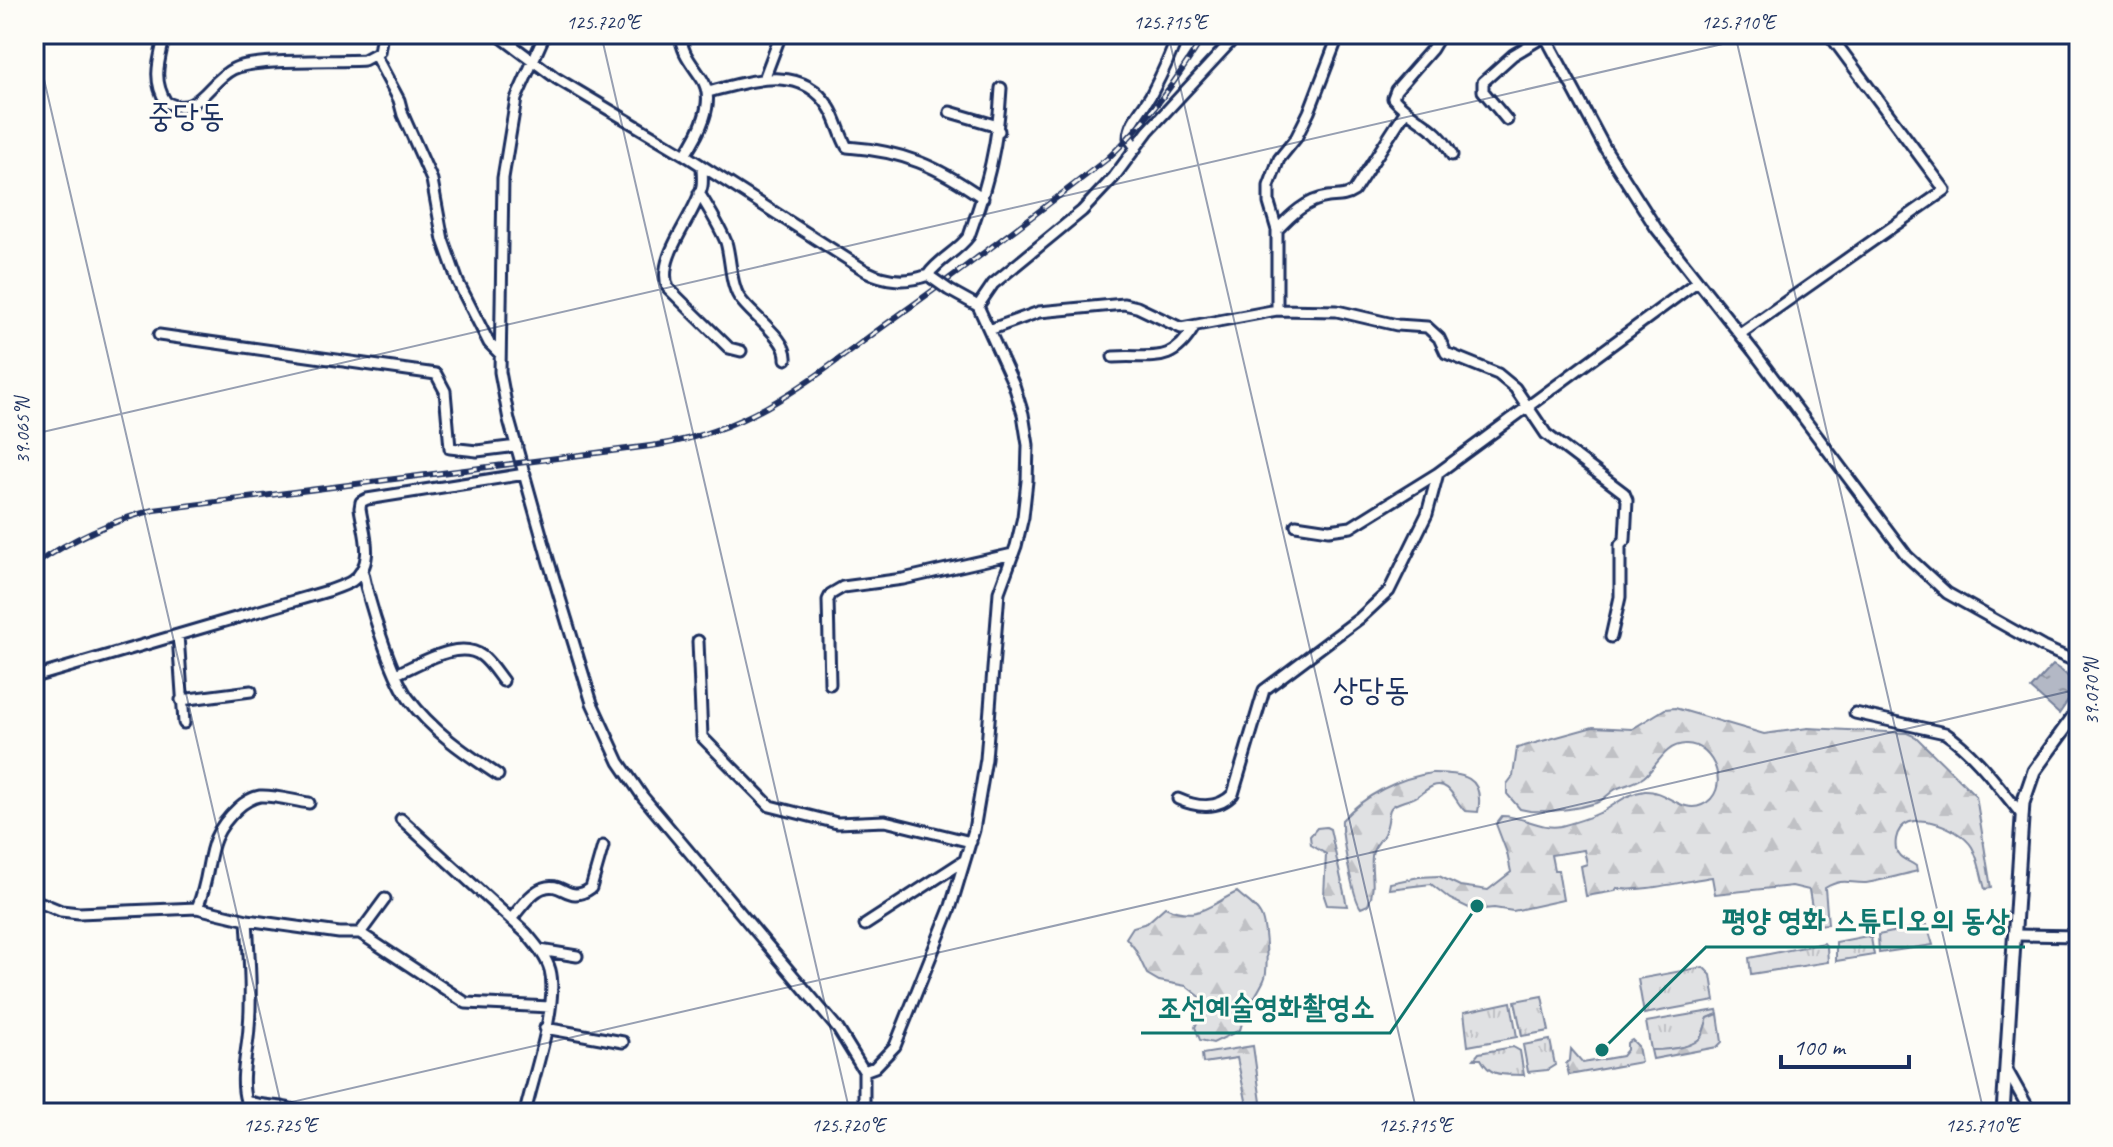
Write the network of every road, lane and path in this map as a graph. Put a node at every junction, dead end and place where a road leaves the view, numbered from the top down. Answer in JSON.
{"nodes":[{"id":1,"x":165,"y":34,"type":"edge"},
{"id":2,"x":382,"y":34,"type":"edge"},
{"id":3,"x":497,"y":34,"type":"edge"},
{"id":4,"x":545,"y":34,"type":"edge"},
{"id":5,"x":680,"y":34,"type":"edge"},
{"id":6,"x":781,"y":34,"type":"edge"},
{"id":7,"x":1178,"y":34,"type":"edge"},
{"id":8,"x":1238,"y":34,"type":"edge"},
{"id":9,"x":1339,"y":34,"type":"edge"},
{"id":10,"x":1441,"y":34,"type":"edge"},
{"id":11,"x":1829,"y":34,"type":"edge"},
{"id":12,"x":1544,"y":35,"type":"edge"},
{"id":13,"x":375,"y":55,"type":"junction"},
{"id":14,"x":532,"y":61,"type":"junction"},
{"id":15,"x":764,"y":79,"type":"junction"},
{"id":16,"x":1001,"y":88,"type":"dead end"},
{"id":17,"x":708,"y":92,"type":"junction"},
{"id":18,"x":950,"y":112,"type":"dead end"},
{"id":19,"x":1405,"y":112,"type":"junction"},
{"id":20,"x":1507,"y":120,"type":"dead end"},
{"id":21,"x":999,"y":131,"type":"junction"},
{"id":22,"x":1136,"y":148,"type":"junction"},
{"id":23,"x":685,"y":155,"type":"junction"},
{"id":24,"x":1452,"y":155,"type":"dead end"},
{"id":25,"x":702,"y":166,"type":"junction"},
{"id":26,"x":699,"y":193,"type":"junction"},
{"id":27,"x":983,"y":198,"type":"junction"},
{"id":28,"x":1277,"y":230,"type":"junction"},
{"id":29,"x":930,"y":277,"type":"junction"},
{"id":30,"x":1698,"y":281,"type":"junction"},
{"id":31,"x":978,"y":306,"type":"junction"},
{"id":32,"x":1277,"y":310,"type":"junction"},
{"id":33,"x":1194,"y":327,"type":"junction"},
{"id":34,"x":989,"y":330,"type":"junction"},
{"id":35,"x":1740,"y":334,"type":"junction"},
{"id":36,"x":159,"y":335,"type":"dead end"},
{"id":37,"x":741,"y":351,"type":"dead end"},
{"id":38,"x":500,"y":354,"type":"junction"},
{"id":39,"x":1113,"y":357,"type":"dead end"},
{"id":40,"x":786,"y":359,"type":"dead end"},
{"id":41,"x":1527,"y":405,"type":"junction"},
{"id":42,"x":517,"y":446,"type":"junction"},
{"id":43,"x":1438,"y":473,"type":"junction"},
{"id":44,"x":525,"y":474,"type":"junction"},
{"id":45,"x":1296,"y":525,"type":"dead end"},
{"id":46,"x":1013,"y":554,"type":"junction"},
{"id":47,"x":362,"y":569,"type":"junction"},
{"id":48,"x":178,"y":635,"type":"junction"},
{"id":49,"x":1611,"y":637,"type":"dead end"},
{"id":50,"x":698,"y":641,"type":"dead end"},
{"id":51,"x":2079,"y":663,"type":"edge"},
{"id":52,"x":396,"y":674,"type":"junction"},
{"id":53,"x":34,"y":677,"type":"edge"},
{"id":54,"x":503,"y":681,"type":"dead end"},
{"id":55,"x":830,"y":684,"type":"dead end"},
{"id":56,"x":251,"y":691,"type":"dead end"},
{"id":57,"x":181,"y":700,"type":"junction"},
{"id":58,"x":2079,"y":709,"type":"edge"},
{"id":59,"x":1855,"y":713,"type":"dead end"},
{"id":60,"x":184,"y":723,"type":"dead end"},
{"id":61,"x":498,"y":775,"type":"dead end"},
{"id":62,"x":1178,"y":799,"type":"dead end"},
{"id":63,"x":309,"y":803,"type":"dead end"},
{"id":64,"x":2022,"y":815,"type":"junction"},
{"id":65,"x":401,"y":819,"type":"dead end"},
{"id":66,"x":971,"y":842,"type":"junction"},
{"id":67,"x":603,"y":846,"type":"dead end"},
{"id":68,"x":965,"y":860,"type":"junction"},
{"id":69,"x":385,"y":899,"type":"dead end"},
{"id":70,"x":34,"y":900,"type":"edge"},
{"id":71,"x":197,"y":908,"type":"junction"},
{"id":72,"x":511,"y":919,"type":"junction"},
{"id":73,"x":247,"y":920,"type":"junction"},
{"id":74,"x":865,"y":925,"type":"dead end"},
{"id":75,"x":360,"y":933,"type":"junction"},
{"id":76,"x":2016,"y":935,"type":"junction"},
{"id":77,"x":2079,"y":936,"type":"edge"},
{"id":78,"x":540,"y":950,"type":"junction"},
{"id":79,"x":577,"y":956,"type":"dead end"},
{"id":80,"x":550,"y":1007,"type":"junction"},
{"id":81,"x":545,"y":1028,"type":"junction"},
{"id":82,"x":623,"y":1042,"type":"dead end"},
{"id":83,"x":2007,"y":1070,"type":"junction"},
{"id":84,"x":864,"y":1071,"type":"junction"},
{"id":85,"x":302,"y":1113,"type":"edge"},
{"id":86,"x":525,"y":1113,"type":"edge"},
{"id":87,"x":864,"y":1113,"type":"edge"},
{"id":88,"x":2003,"y":1113,"type":"edge"},
{"id":89,"x":2031,"y":1113,"type":"edge"}],
"edges":[{"from":1,"to":13,"type":"street"},
{"from":2,"to":13,"type":"street"},
{"from":3,"to":14,"type":"street"},
{"from":4,"to":14,"type":"street"},
{"from":5,"to":17,"type":"street"},
{"from":6,"to":15,"type":"street"},
{"from":7,"to":22,"type":"street"},
{"from":8,"to":22,"type":"street"},
{"from":9,"to":28,"type":"street"},
{"from":10,"to":19,"type":"street"},
{"from":11,"to":35,"type":"street"},
{"from":12,"to":20,"type":"street"},
{"from":12,"to":30,"type":"street"},
{"from":13,"to":38,"type":"street"},
{"from":14,"to":23,"type":"street"},
{"from":14,"to":38,"type":"street"},
{"from":15,"to":17,"type":"street"},
{"from":15,"to":27,"type":"street"},
{"from":16,"to":21,"type":"street"},
{"from":17,"to":23,"type":"street"},
{"from":18,"to":21,"type":"street"},
{"from":19,"to":24,"type":"street"},
{"from":19,"to":28,"type":"street"},
{"from":21,"to":27,"type":"street"},
{"from":22,"to":31,"type":"street"},
{"from":23,"to":25,"type":"street"},
{"from":25,"to":26,"type":"street"},
{"from":25,"to":29,"type":"street"},
{"from":26,"to":37,"type":"street"},
{"from":26,"to":40,"type":"street"},
{"from":27,"to":29,"type":"street"},
{"from":28,"to":32,"type":"street"},
{"from":29,"to":31,"type":"street","bridge":true},
{"from":30,"to":35,"type":"street"},
{"from":30,"to":41,"type":"street"},
{"from":31,"to":34,"type":"street"},
{"from":32,"to":33,"type":"street"},
{"from":32,"to":41,"type":"street"},
{"from":33,"to":34,"type":"street"},
{"from":33,"to":39,"type":"street"},
{"from":34,"to":46,"type":"street"},
{"from":35,"to":51,"type":"street"},
{"from":36,"to":42,"type":"street"},
{"from":38,"to":42,"type":"street"},
{"from":41,"to":43,"type":"street"},
{"from":41,"to":49,"type":"street"},
{"from":42,"to":44,"type":"street"},
{"from":43,"to":45,"type":"street"},
{"from":43,"to":62,"type":"street"},
{"from":44,"to":47,"type":"street"},
{"from":44,"to":84,"type":"street"},
{"from":46,"to":55,"type":"street"},
{"from":46,"to":66,"type":"street"},
{"from":47,"to":48,"type":"street"},
{"from":47,"to":52,"type":"street"},
{"from":48,"to":53,"type":"street"},
{"from":48,"to":57,"type":"street"},
{"from":50,"to":66,"type":"street"},
{"from":52,"to":54,"type":"street"},
{"from":52,"to":61,"type":"street"},
{"from":56,"to":57,"type":"street"},
{"from":57,"to":60,"type":"street"},
{"from":58,"to":64,"type":"main road"},
{"from":59,"to":64,"type":"street"},
{"from":63,"to":71,"type":"street"},
{"from":64,"to":76,"type":"main road"},
{"from":65,"to":72,"type":"street"},
{"from":66,"to":68,"type":"street"},
{"from":67,"to":72,"type":"street"},
{"from":68,"to":74,"type":"street"},
{"from":68,"to":84,"type":"street"},
{"from":69,"to":75,"type":"street"},
{"from":70,"to":71,"type":"street"},
{"from":71,"to":73,"type":"street"},
{"from":72,"to":78,"type":"street"},
{"from":73,"to":75,"type":"street"},
{"from":73,"to":85,"type":"street"},
{"from":75,"to":80,"type":"street"},
{"from":76,"to":77,"type":"street"},
{"from":76,"to":83,"type":"main road"},
{"from":78,"to":79,"type":"street"},
{"from":78,"to":80,"type":"street"},
{"from":80,"to":81,"type":"street"},
{"from":81,"to":82,"type":"street"},
{"from":81,"to":86,"type":"street"},
{"from":83,"to":88,"type":"main road"},
{"from":83,"to":89,"type":"street"},
{"from":84,"to":87,"type":"street"}]}
